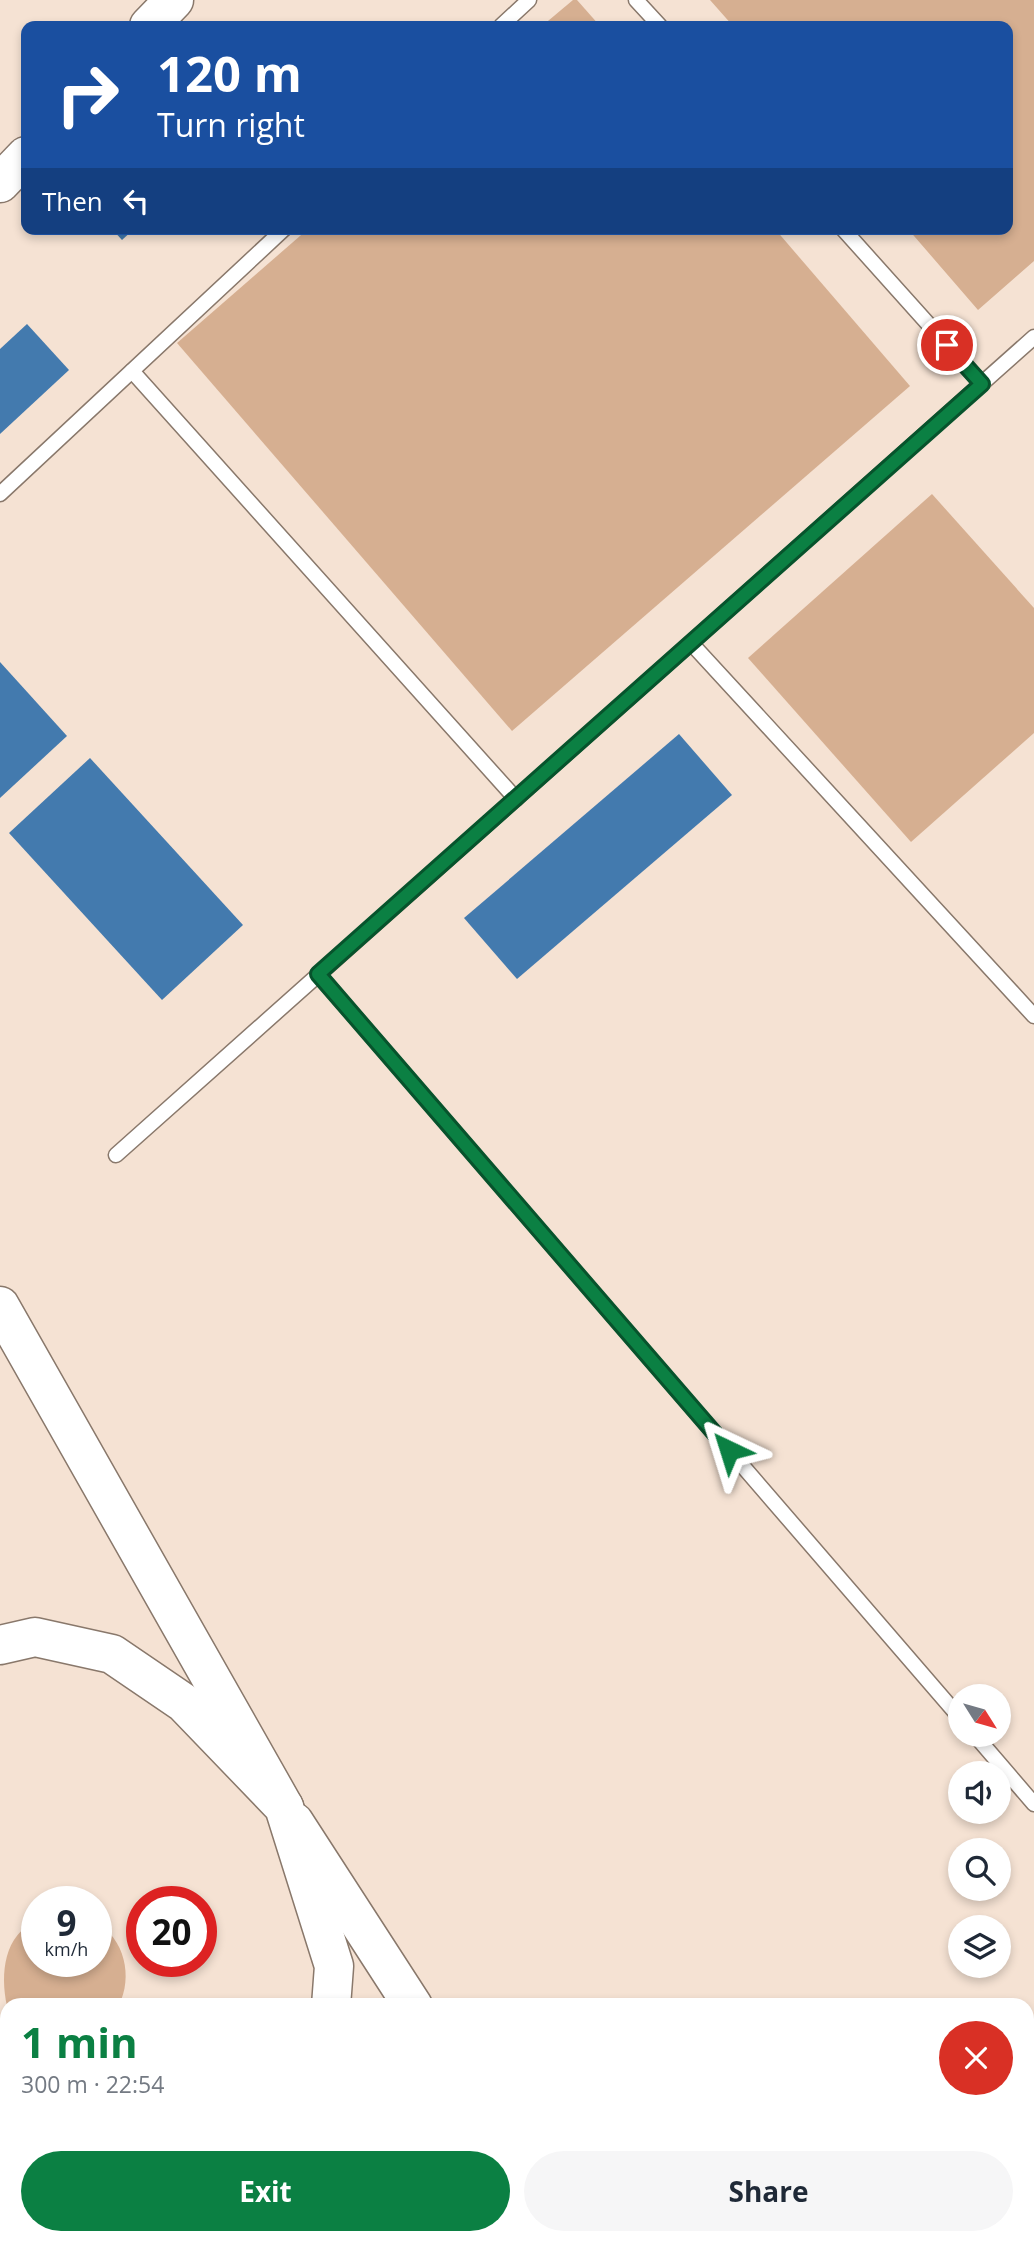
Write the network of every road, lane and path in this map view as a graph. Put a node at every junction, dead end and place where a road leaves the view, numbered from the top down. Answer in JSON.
{"nodes":[{"id":1,"x":174,"y":0,"type":"edge"},
{"id":2,"x":529,"y":0,"type":"edge"},
{"id":3,"x":636,"y":0,"type":"edge"},
{"id":4,"x":154,"y":21,"type":"edge"},
{"id":5,"x":506,"y":21,"type":"edge"},
{"id":6,"x":655,"y":21,"type":"edge"},
{"id":7,"x":21,"y":161,"type":"edge"},
{"id":8,"x":0,"y":183,"type":"edge"},
{"id":9,"x":278,"y":235,"type":"edge"},
{"id":10,"x":848,"y":235,"type":"edge"},
{"id":11,"x":1034,"y":337,"type":"edge"},
{"id":12,"x":132,"y":371,"type":"junction"},
{"id":13,"x":982,"y":384,"type":"junction"},
{"id":14,"x":0,"y":494,"type":"edge"},
{"id":15,"x":691,"y":643,"type":"junction"},
{"id":16,"x":516,"y":799,"type":"junction"},
{"id":17,"x":318,"y":974,"type":"junction"},
{"id":18,"x":1034,"y":1016,"type":"edge"},
{"id":19,"x":116,"y":1155,"type":"dead end"},
{"id":20,"x":0,"y":1307,"type":"edge"},
{"id":21,"x":0,"y":1645,"type":"edge"},
{"id":22,"x":948,"y":1704,"type":"edge"},
{"id":23,"x":985,"y":1747,"type":"edge"},
{"id":24,"x":1034,"y":1804,"type":"edge"},
{"id":25,"x":284,"y":1807,"type":"junction"},
{"id":26,"x":332,"y":1998,"type":"edge"},
{"id":27,"x":408,"y":1998,"type":"edge"}],
"edges":[{"from":1,"to":4,"type":"main road"},
{"from":2,"to":5,"type":"lane"},
{"from":3,"to":6,"type":"lane"},
{"from":7,"to":8,"type":"main road"},
{"from":9,"to":12,"type":"lane"},
{"from":10,"to":13,"type":"lane"},
{"from":11,"to":13,"type":"lane"},
{"from":12,"to":14,"type":"lane"},
{"from":12,"to":16,"type":"lane"},
{"from":13,"to":15,"type":"lane"},
{"from":15,"to":16,"type":"lane"},
{"from":15,"to":18,"type":"lane"},
{"from":16,"to":17,"type":"lane"},
{"from":17,"to":19,"type":"lane"},
{"from":17,"to":22,"type":"lane"},
{"from":20,"to":25,"type":"main road"},
{"from":21,"to":25,"type":"main road"},
{"from":23,"to":24,"type":"lane"},
{"from":25,"to":26,"type":"main road"},
{"from":25,"to":27,"type":"main road"}]}
